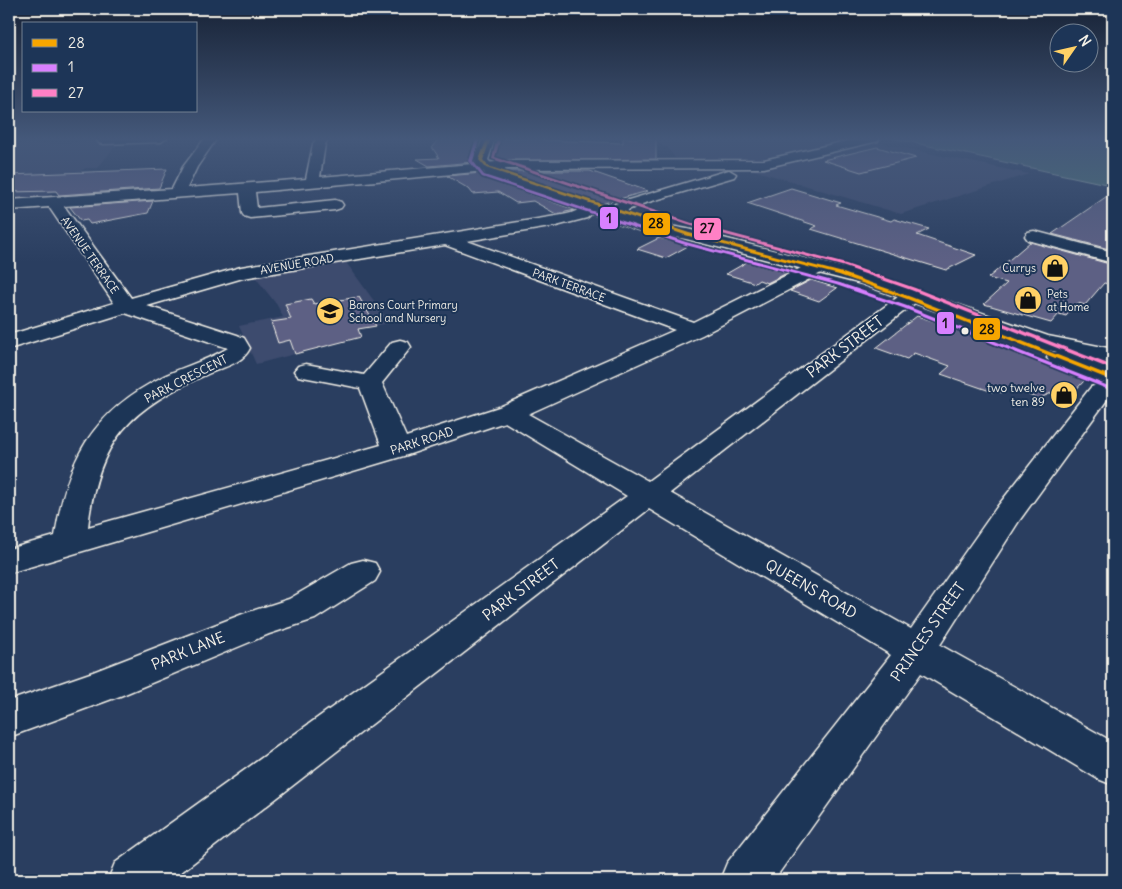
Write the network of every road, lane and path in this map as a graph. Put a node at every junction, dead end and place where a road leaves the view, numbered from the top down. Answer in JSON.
{"nodes":[{"id":1,"x":184,"y":179,"type":"edge"},
{"id":2,"x":341,"y":179,"type":"edge"},
{"id":3,"x":509,"y":179,"type":"edge"},
{"id":4,"x":524,"y":179,"type":"edge"},
{"id":5,"x":711,"y":179,"type":"edge"},
{"id":6,"x":312,"y":182,"type":"joint"},
{"id":7,"x":248,"y":188,"type":"junction"},
{"id":8,"x":177,"y":194,"type":"junction"},
{"id":9,"x":54,"y":203,"type":"junction"},
{"id":10,"x":9,"y":205,"type":"edge"},
{"id":11,"x":335,"y":205,"type":"dead end"},
{"id":12,"x":588,"y":208,"type":"junction"},
{"id":13,"x":620,"y":212,"type":"junction"},
{"id":14,"x":686,"y":234,"type":"junction"},
{"id":15,"x":1034,"y":236,"type":"dead end"},
{"id":16,"x":445,"y":239,"type":"junction"},
{"id":17,"x":1113,"y":258,"type":"edge"},
{"id":18,"x":816,"y":268,"type":"junction"},
{"id":19,"x":840,"y":274,"type":"junction"},
{"id":20,"x":909,"y":298,"type":"junction"},
{"id":21,"x":126,"y":306,"type":"junction"},
{"id":22,"x":694,"y":330,"type":"junction"},
{"id":23,"x":9,"y":342,"type":"edge"},
{"id":24,"x":400,"y":347,"type":"dead end"},
{"id":25,"x":1113,"y":356,"type":"edge"},
{"id":26,"x":306,"y":371,"type":"dead end"},
{"id":27,"x":1113,"y":379,"type":"edge"},
{"id":28,"x":370,"y":383,"type":"junction"},
{"id":29,"x":1113,"y":386,"type":"edge"},
{"id":30,"x":508,"y":413,"type":"junction"},
{"id":31,"x":397,"y":449,"type":"junction"},
{"id":32,"x":648,"y":495,"type":"junction"},
{"id":33,"x":70,"y":543,"type":"junction"},
{"id":34,"x":9,"y":561,"type":"edge"},
{"id":35,"x":363,"y":572,"type":"dead end"},
{"id":36,"x":917,"y":650,"type":"junction"},
{"id":37,"x":9,"y":719,"type":"edge"},
{"id":38,"x":1113,"y":766,"type":"edge"},
{"id":39,"x":132,"y":880,"type":"edge"},
{"id":40,"x":744,"y":880,"type":"edge"}],
"edges":[{"from":1,"to":8,"type":"street"},
{"from":2,"to":6,"type":"street"},
{"from":3,"to":12,"type":"street"},
{"from":4,"to":13,"type":"street"},
{"from":5,"to":13,"type":"street"},
{"from":6,"to":7,"type":"street"},
{"from":7,"to":8,"type":"street"},
{"from":7,"to":11,"type":"street"},
{"from":8,"to":9,"type":"street"},
{"from":9,"to":10,"type":"street"},
{"from":9,"to":21,"type":"street","name":"AVENUE TERRACE"},
{"from":12,"to":14,"type":"street"},
{"from":12,"to":16,"type":"street","name":"AVENUE ROAD"},
{"from":13,"to":14,"type":"street"},
{"from":14,"to":18,"type":"street"},
{"from":15,"to":17,"type":"street"},
{"from":16,"to":21,"type":"street","name":"AVENUE ROAD"},
{"from":16,"to":22,"type":"street","name":"PARK TERRACE"},
{"from":18,"to":19,"type":"street"},
{"from":18,"to":22,"type":"street","name":"PARK ROAD"},
{"from":19,"to":20,"type":"street"},
{"from":19,"to":25,"type":"street"},
{"from":20,"to":27,"type":"street"},
{"from":20,"to":32,"type":"street","name":"PARK STREET"},
{"from":21,"to":23,"type":"street","name":"AVENUE ROAD"},
{"from":21,"to":33,"type":"street","name":"PARK CRESCENT"},
{"from":22,"to":30,"type":"street","name":"PARK ROAD"},
{"from":24,"to":28,"type":"street"},
{"from":26,"to":28,"type":"street"},
{"from":28,"to":31,"type":"street"},
{"from":29,"to":36,"type":"street","name":"PRINCES STREET"},
{"from":30,"to":31,"type":"street","name":"PARK ROAD"},
{"from":30,"to":32,"type":"street","name":"QUEENS ROAD"},
{"from":31,"to":33,"type":"street","name":"PARK ROAD"},
{"from":32,"to":36,"type":"street","name":"QUEENS ROAD"},
{"from":32,"to":39,"type":"street","name":"PARK STREET"},
{"from":33,"to":34,"type":"street","name":"PARK ROAD"},
{"from":35,"to":37,"type":"street","name":"PARK LANE"},
{"from":36,"to":38,"type":"street","name":"QUEENS ROAD"},
{"from":36,"to":40,"type":"street","name":"PRINCES STREET"}]}
